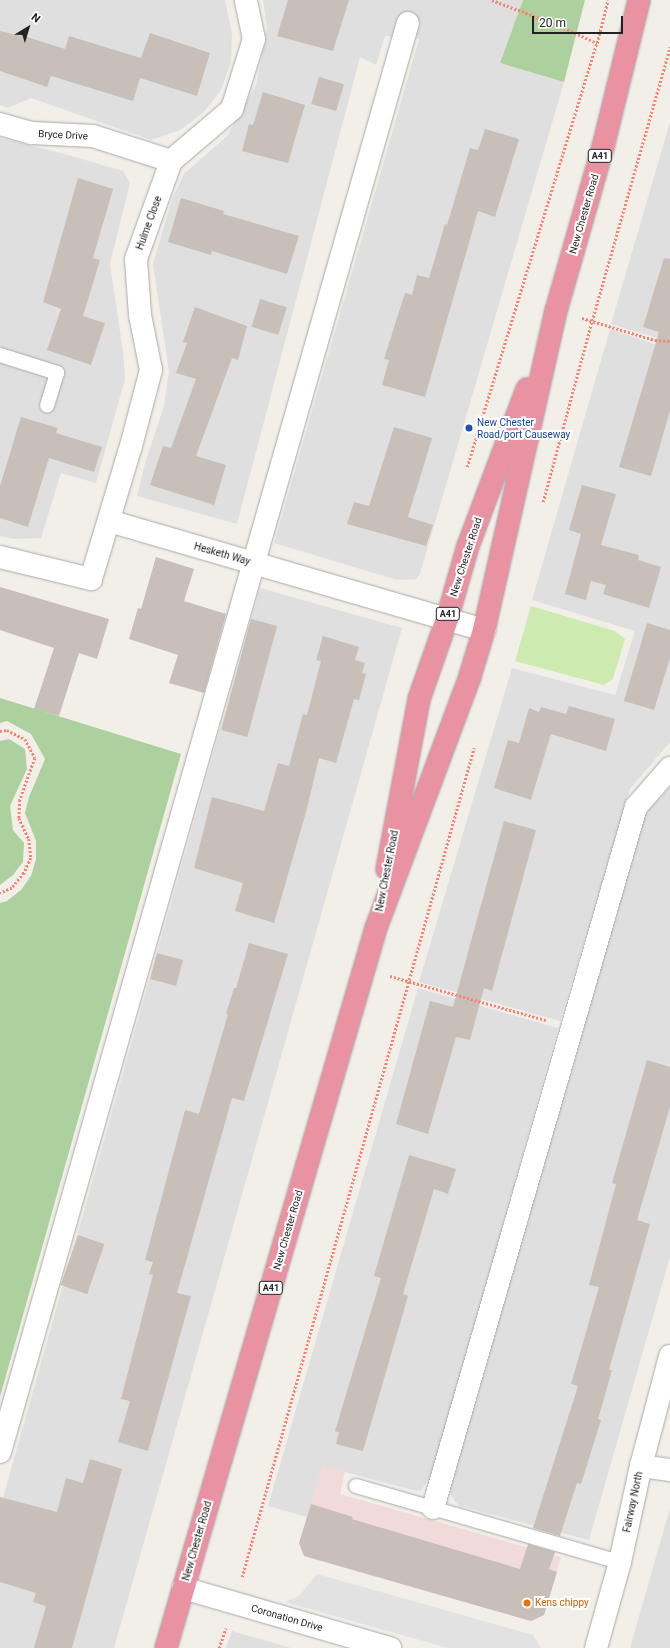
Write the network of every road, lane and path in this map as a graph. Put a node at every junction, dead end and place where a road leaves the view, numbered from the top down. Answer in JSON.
{"nodes":[{"id":1,"x":246,"y":0,"type":"edge"},
{"id":2,"x":492,"y":0,"type":"edge"},
{"id":3,"x":608,"y":0,"type":"edge"},
{"id":4,"x":640,"y":0,"type":"edge"},
{"id":5,"x":408,"y":23,"type":"dead end"},
{"id":6,"x":597,"y":43,"type":"junction"},
{"id":7,"x":670,"y":47,"type":"edge"},
{"id":8,"x":0,"y":124,"type":"edge"},
{"id":9,"x":171,"y":161,"type":"junction"},
{"id":10,"x":556,"y":311,"type":"junction"},
{"id":11,"x":592,"y":321,"type":"junction"},
{"id":12,"x":670,"y":341,"type":"edge"},
{"id":13,"x":0,"y":354,"type":"edge"},
{"id":14,"x":47,"y":406,"type":"dead end"},
{"id":15,"x":466,"y":470,"type":"dead end"},
{"id":16,"x":541,"y":510,"type":"dead end"},
{"id":17,"x":109,"y":521,"type":"junction"},
{"id":18,"x":0,"y":557,"type":"edge"},
{"id":19,"x":253,"y":563,"type":"junction"},
{"id":20,"x":447,"y":619,"type":"junction"},
{"id":21,"x":484,"y":630,"type":"junction"},
{"id":22,"x":0,"y":731,"type":"edge"},
{"id":23,"x":474,"y":747,"type":"dead end"},
{"id":24,"x":670,"y":768,"type":"edge"},
{"id":25,"x":0,"y":893,"type":"edge"},
{"id":26,"x":376,"y":928,"type":"junction"},
{"id":27,"x":364,"y":969,"type":"junction"},
{"id":28,"x":408,"y":982,"type":"junction"},
{"id":29,"x":572,"y":1028,"type":"junction"},
{"id":30,"x":670,"y":1356,"type":"edge"},
{"id":31,"x":0,"y":1452,"type":"edge"},
{"id":32,"x":640,"y":1466,"type":"junction"},
{"id":33,"x":670,"y":1470,"type":"edge"},
{"id":34,"x":356,"y":1486,"type":"dead end"},
{"id":35,"x":433,"y":1508,"type":"junction"},
{"id":36,"x":620,"y":1562,"type":"junction"},
{"id":37,"x":183,"y":1588,"type":"junction"},
{"id":38,"x":234,"y":1603,"type":"junction"},
{"id":39,"x":166,"y":1648,"type":"edge"},
{"id":40,"x":220,"y":1648,"type":"edge"},
{"id":41,"x":390,"y":1648,"type":"edge"},
{"id":42,"x":596,"y":1648,"type":"edge"}],
"edges":[{"from":1,"to":9,"type":"street","name":"Hulme Close"},
{"from":2,"to":6,"type":"path"},
{"from":3,"to":6,"type":"path"},
{"from":4,"to":10,"type":"highway","name":"New Chester Road","number":"A41"},
{"from":5,"to":19,"type":"street"},
{"from":6,"to":15,"type":"path"},
{"from":7,"to":11,"type":"path"},
{"from":8,"to":9,"type":"street","name":"Bryce Drive"},
{"from":9,"to":17,"type":"street","name":"Hulme Close"},
{"from":10,"to":11,"type":"path"},
{"from":10,"to":20,"type":"highway","name":"New Chester Road","number":"A41"},
{"from":10,"to":21,"type":"highway","name":"New Chester Road","number":"A41"},
{"from":11,"to":12,"type":"path"},
{"from":11,"to":16,"type":"path"},
{"from":13,"to":14,"type":"lane"},
{"from":17,"to":18,"type":"street"},
{"from":17,"to":19,"type":"street","name":"Hesketh Way"},
{"from":19,"to":20,"type":"street","name":"Hesketh Way"},
{"from":19,"to":31,"type":"street"},
{"from":20,"to":21,"type":"street","name":"Hesketh Way"},
{"from":20,"to":26,"type":"highway","name":"New Chester Road","number":"A41"},
{"from":21,"to":26,"type":"highway","name":"New Chester Road","number":"A41"},
{"from":22,"to":25,"type":"path"},
{"from":23,"to":28,"type":"path"},
{"from":24,"to":29,"type":"street"},
{"from":26,"to":27,"type":"highway","name":"New Chester Road","number":"A41"},
{"from":27,"to":28,"type":"path"},
{"from":27,"to":37,"type":"highway","name":"New Chester Road","number":"A41"},
{"from":28,"to":29,"type":"path"},
{"from":28,"to":38,"type":"path"},
{"from":29,"to":35,"type":"street"},
{"from":30,"to":32,"type":"street","name":"Fairway North"},
{"from":32,"to":33,"type":"street"},
{"from":32,"to":36,"type":"street","name":"Fairway North"},
{"from":34,"to":35,"type":"lane"},
{"from":35,"to":36,"type":"lane"},
{"from":36,"to":42,"type":"street","name":"Fairway North"},
{"from":37,"to":38,"type":"street","name":"Coronation Drive"},
{"from":37,"to":39,"type":"highway","name":"New Chester Road","number":"A41"},
{"from":38,"to":40,"type":"path"},
{"from":38,"to":41,"type":"street","name":"Coronation Drive"}]}
